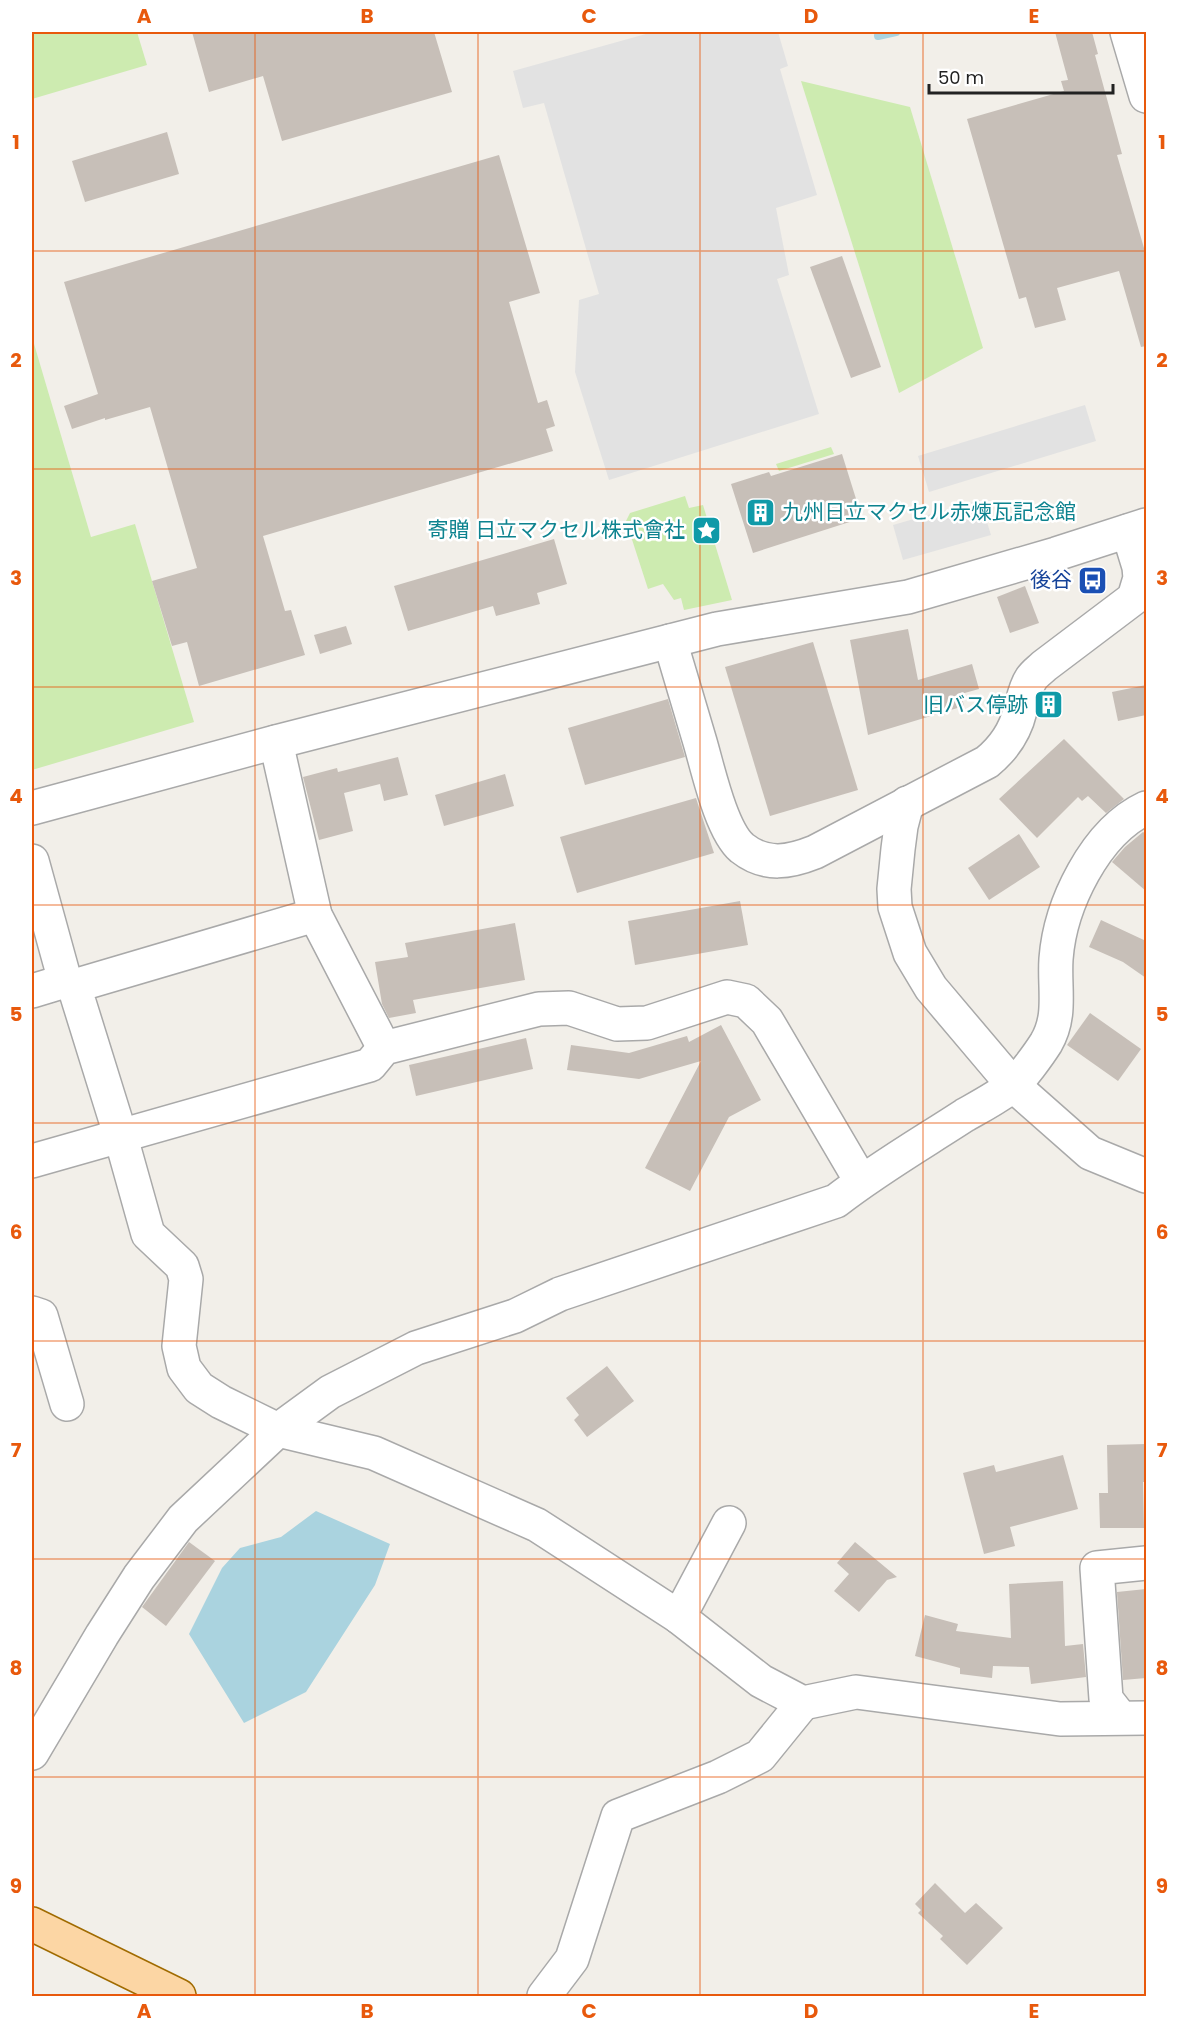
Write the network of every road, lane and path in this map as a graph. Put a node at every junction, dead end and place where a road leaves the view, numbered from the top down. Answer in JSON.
{"nodes":[{"id":1,"x":1126,"y":32,"type":"edge"},
{"id":2,"x":1146,"y":96,"type":"edge"},
{"id":3,"x":1137,"y":528,"type":"edge"},
{"id":4,"x":670,"y":641,"type":"junction"},
{"id":5,"x":276,"y":742,"type":"junction"},
{"id":6,"x":907,"y":803,"type":"junction"},
{"id":7,"x":32,"y":808,"type":"edge"},
{"id":8,"x":1145,"y":812,"type":"edge"},
{"id":9,"x":32,"y":861,"type":"edge"},
{"id":10,"x":315,"y":915,"type":"junction"},
{"id":11,"x":70,"y":983,"type":"junction"},
{"id":12,"x":32,"y":991,"type":"edge"},
{"id":13,"x":384,"y":1048,"type":"junction"},
{"id":14,"x":1013,"y":1085,"type":"junction"},
{"id":15,"x":120,"y":1134,"type":"junction"},
{"id":16,"x":32,"y":1161,"type":"edge"},
{"id":17,"x":1146,"y":1176,"type":"edge"},
{"id":18,"x":861,"y":1181,"type":"junction"},
{"id":19,"x":32,"y":1313,"type":"edge"},
{"id":20,"x":68,"y":1404,"type":"dead end"},
{"id":21,"x":278,"y":1430,"type":"junction"},
{"id":22,"x":729,"y":1523,"type":"dead end"},
{"id":23,"x":1146,"y":1563,"type":"edge"},
{"id":24,"x":679,"y":1617,"type":"junction"},
{"id":25,"x":803,"y":1703,"type":"junction"},
{"id":26,"x":1133,"y":1718,"type":"edge"},
{"id":27,"x":32,"y":1753,"type":"edge"},
{"id":28,"x":32,"y":1924,"type":"edge"},
{"id":29,"x":179,"y":1996,"type":"edge"},
{"id":30,"x":544,"y":1996,"type":"edge"}],
"edges":[{"from":1,"to":2,"type":"street"},
{"from":3,"to":4,"type":"street"},
{"from":3,"to":6,"type":"street"},
{"from":4,"to":5,"type":"street"},
{"from":4,"to":6,"type":"street"},
{"from":5,"to":7,"type":"street"},
{"from":5,"to":10,"type":"street"},
{"from":6,"to":14,"type":"street"},
{"from":8,"to":14,"type":"street"},
{"from":9,"to":11,"type":"street"},
{"from":10,"to":11,"type":"street"},
{"from":10,"to":13,"type":"street"},
{"from":11,"to":12,"type":"street"},
{"from":11,"to":15,"type":"street"},
{"from":13,"to":15,"type":"street"},
{"from":13,"to":18,"type":"street"},
{"from":14,"to":17,"type":"street"},
{"from":14,"to":18,"type":"street"},
{"from":15,"to":16,"type":"street"},
{"from":15,"to":21,"type":"street"},
{"from":18,"to":21,"type":"street"},
{"from":19,"to":20,"type":"street"},
{"from":21,"to":24,"type":"street"},
{"from":21,"to":27,"type":"street"},
{"from":22,"to":24,"type":"street"},
{"from":23,"to":26,"type":"street"},
{"from":24,"to":25,"type":"street"},
{"from":25,"to":26,"type":"street"},
{"from":25,"to":30,"type":"street"},
{"from":28,"to":29,"type":"main road"}]}
